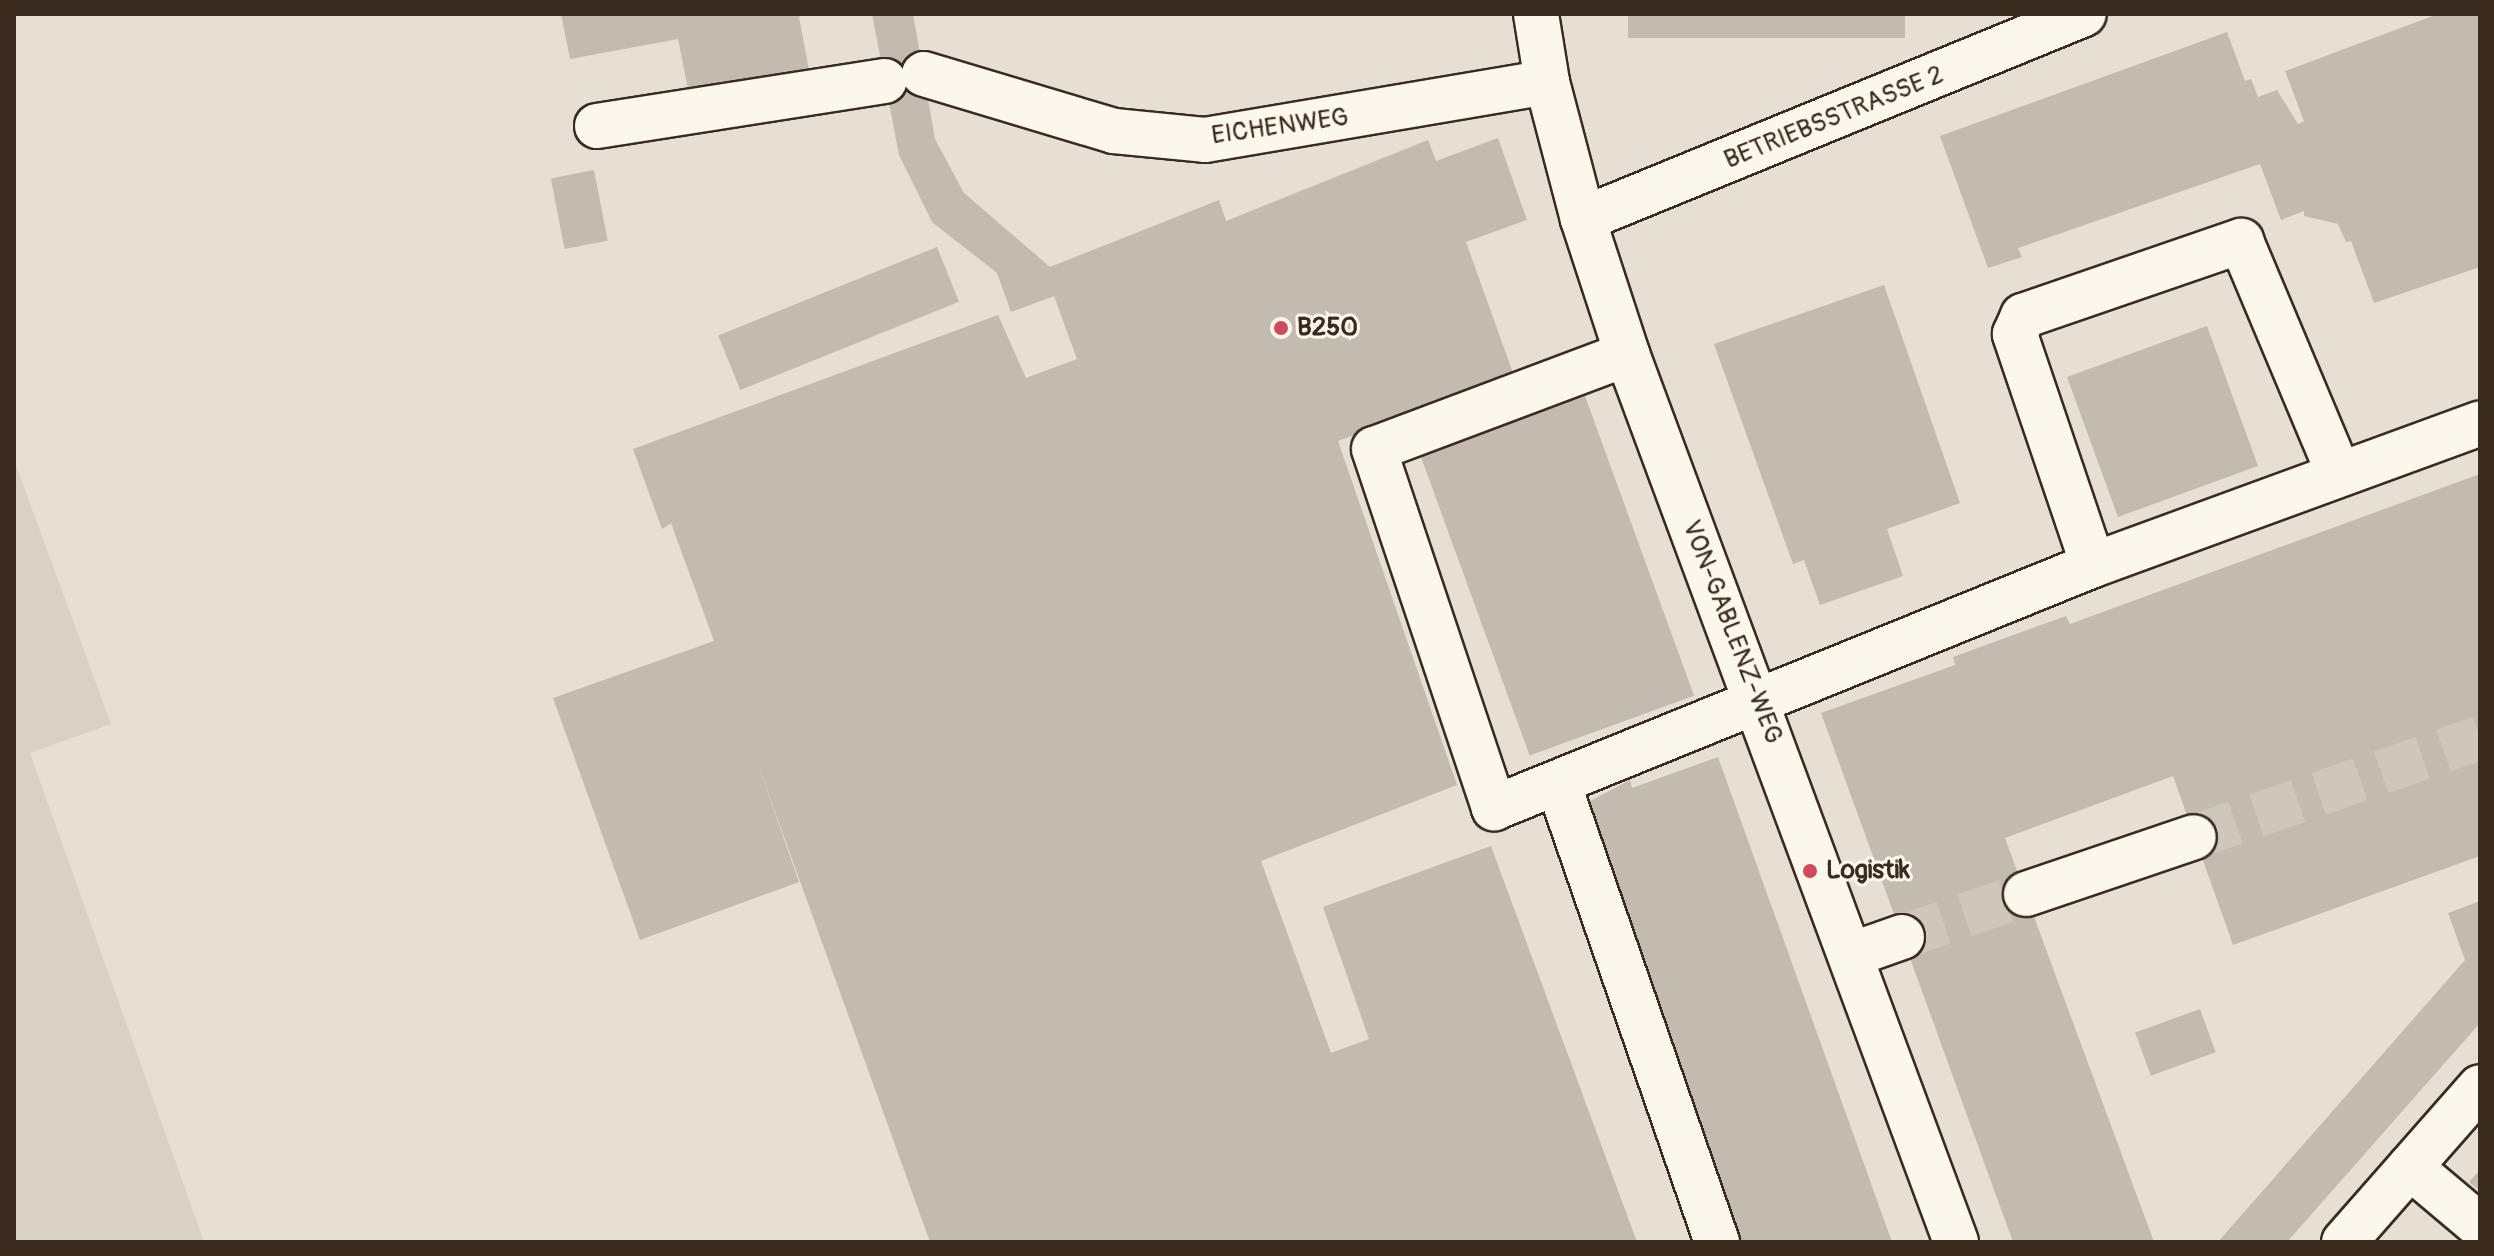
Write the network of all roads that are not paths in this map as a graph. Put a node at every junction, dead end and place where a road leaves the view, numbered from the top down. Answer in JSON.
{"nodes":[{"id":1,"x":1536,"y":14,"type":"edge"},
{"id":2,"x":2084,"y":14,"type":"edge"},
{"id":3,"x":1547,"y":82,"type":"junction"},
{"id":4,"x":597,"y":126,"type":"dead end"},
{"id":5,"x":1583,"y":219,"type":"junction"},
{"id":6,"x":1627,"y":354,"type":"junction"},
{"id":7,"x":2480,"y":423,"type":"edge"},
{"id":8,"x":2339,"y":474,"type":"junction"},
{"id":9,"x":2093,"y":565,"type":"junction"},
{"id":10,"x":1757,"y":698,"type":"junction"},
{"id":11,"x":1558,"y":783,"type":"junction"},
{"id":12,"x":2194,"y":837,"type":"tunnel mouth"},
{"id":13,"x":2026,"y":894,"type":"tunnel mouth"},
{"id":14,"x":1902,"y":937,"type":"tunnel mouth"},
{"id":15,"x":1851,"y":955,"type":"junction"},
{"id":16,"x":2480,"y":1087,"type":"edge"},
{"id":17,"x":2410,"y":1167,"type":"junction"},
{"id":18,"x":2480,"y":1226,"type":"edge"},
{"id":19,"x":1717,"y":1242,"type":"edge"},
{"id":20,"x":1956,"y":1242,"type":"edge"},
{"id":21,"x":2344,"y":1242,"type":"edge"}],
"edges":[{"from":1,"to":3,"type":"lane","name":"VON-GABLENZ-WEG"},
{"from":2,"to":5,"type":"lane","name":"BETRIEBSSTRASSE 2"},
{"from":3,"to":4,"type":"lane","name":"EICHENWEG"},
{"from":3,"to":5,"type":"lane","name":"VON-GABLENZ-WEG"},
{"from":5,"to":6,"type":"lane","name":"VON-GABLENZ-WEG"},
{"from":6,"to":10,"type":"lane","name":"VON-GABLENZ-WEG"},
{"from":6,"to":11,"type":"lane"},
{"from":7,"to":8,"type":"lane"},
{"from":8,"to":9,"type":"lane"},
{"from":8,"to":9,"type":"lane"},
{"from":9,"to":10,"type":"lane"},
{"from":10,"to":11,"type":"lane"},
{"from":10,"to":15,"type":"lane","name":"VON-GABLENZ-WEG"},
{"from":11,"to":19,"type":"lane"},
{"from":12,"to":13,"type":"lane"},
{"from":14,"to":15,"type":"lane"},
{"from":15,"to":20,"type":"lane","name":"VON-GABLENZ-WEG"},
{"from":16,"to":17,"type":"lane"},
{"from":17,"to":18,"type":"lane"},
{"from":17,"to":21,"type":"lane"}]}
